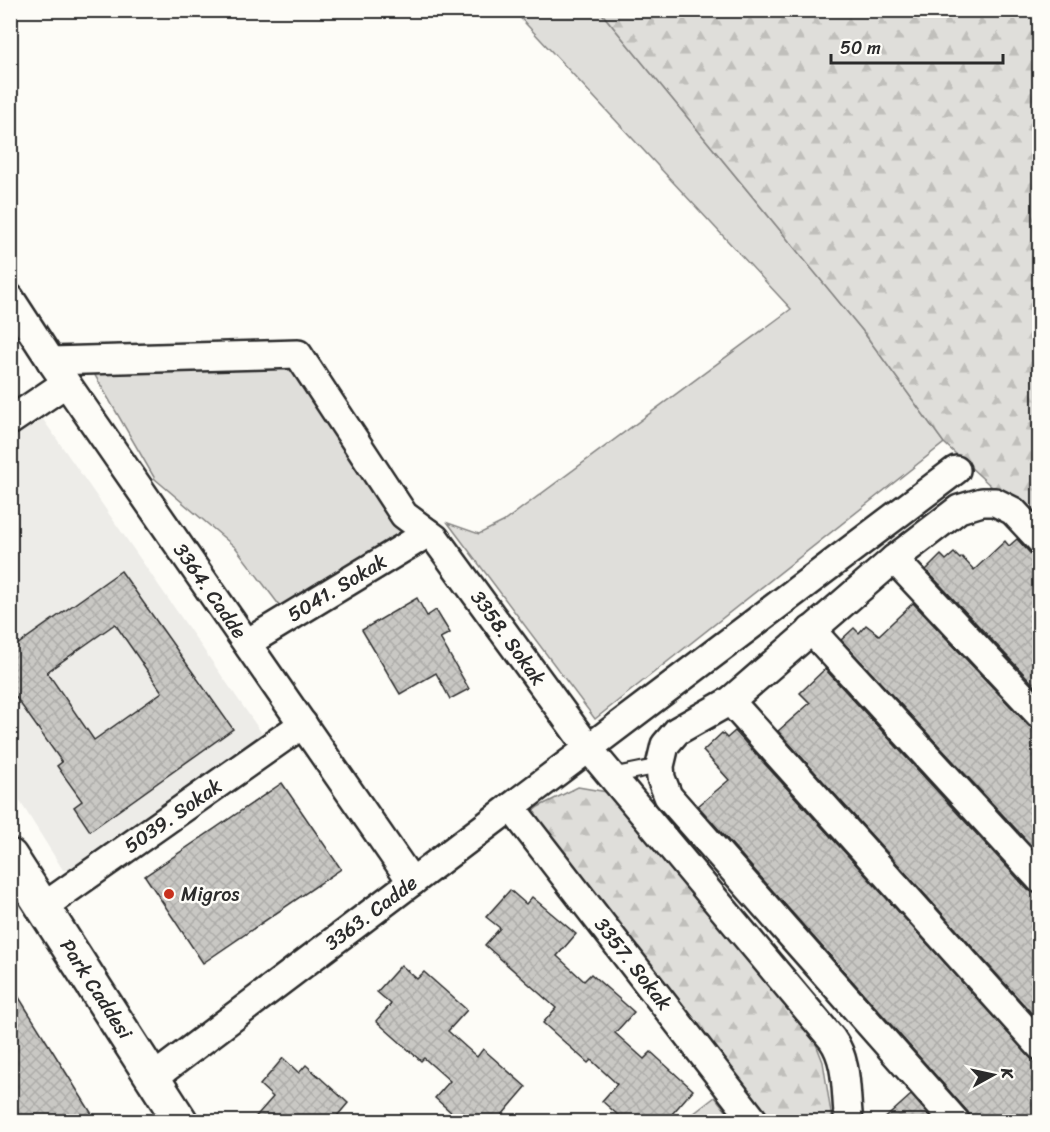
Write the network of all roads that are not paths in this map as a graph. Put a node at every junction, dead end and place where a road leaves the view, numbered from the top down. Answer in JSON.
{"nodes":[{"id":1,"x":10,"y":298,"type":"edge"},
{"id":2,"x":51,"y":361,"type":"junction"},
{"id":3,"x":66,"y":383,"type":"junction"},
{"id":4,"x":10,"y":421,"type":"edge"},
{"id":5,"x":956,"y":470,"type":"dead end"},
{"id":6,"x":428,"y":533,"type":"junction"},
{"id":7,"x":1040,"y":540,"type":"edge"},
{"id":8,"x":894,"y":559,"type":"junction"},
{"id":9,"x":812,"y":630,"type":"junction"},
{"id":10,"x":247,"y":644,"type":"junction"},
{"id":11,"x":730,"y":701,"type":"junction"},
{"id":12,"x":1040,"y":714,"type":"edge"},
{"id":13,"x":303,"y":724,"type":"junction"},
{"id":14,"x":589,"y":749,"type":"junction"},
{"id":15,"x":660,"y":766,"type":"junction"},
{"id":16,"x":611,"y":776,"type":"junction"},
{"id":17,"x":512,"y":807,"type":"junction"},
{"id":18,"x":10,"y":856,"type":"edge"},
{"id":19,"x":1040,"y":879,"type":"edge"},
{"id":20,"x":412,"y":882,"type":"junction"},
{"id":21,"x":43,"y":907,"type":"junction"},
{"id":22,"x":1040,"y":1047,"type":"edge"},
{"id":23,"x":153,"y":1078,"type":"junction"},
{"id":24,"x":182,"y":1122,"type":"edge"},
{"id":25,"x":755,"y":1122,"type":"edge"},
{"id":26,"x":849,"y":1122,"type":"edge"},
{"id":27,"x":956,"y":1122,"type":"edge"}],
"edges":[{"from":1,"to":2,"type":"street","name":"3364. Cadde"},
{"from":2,"to":3,"type":"street","name":"3364. Cadde"},
{"from":2,"to":6,"type":"street","name":"3358. Sokak"},
{"from":3,"to":4,"type":"street"},
{"from":3,"to":10,"type":"street","name":"3364. Cadde"},
{"from":5,"to":14,"type":"street","name":"3363. Cadde"},
{"from":6,"to":10,"type":"street","name":"5041. Sokak"},
{"from":6,"to":14,"type":"street","name":"3358. Sokak"},
{"from":7,"to":8,"type":"street"},
{"from":8,"to":9,"type":"street"},
{"from":8,"to":12,"type":"street"},
{"from":9,"to":11,"type":"street"},
{"from":9,"to":19,"type":"street"},
{"from":10,"to":13,"type":"street","name":"3364. Cadde"},
{"from":11,"to":15,"type":"street"},
{"from":11,"to":22,"type":"street"},
{"from":13,"to":20,"type":"street","name":"3364. Cadde"},
{"from":13,"to":21,"type":"street","name":"5039. Sokak"},
{"from":14,"to":16,"type":"street","name":"3358. Sokak"},
{"from":14,"to":17,"type":"street","name":"3363. Cadde"},
{"from":15,"to":16,"type":"lane"},
{"from":15,"to":27,"type":"street"},
{"from":16,"to":26,"type":"street","name":"3358. Sokak"},
{"from":17,"to":20,"type":"street","name":"3363. Cadde"},
{"from":17,"to":25,"type":"street","name":"3357. Sokak"},
{"from":18,"to":21,"type":"street","name":"Park Caddesi"},
{"from":20,"to":23,"type":"street","name":"3363. Cadde"},
{"from":21,"to":23,"type":"street","name":"Park Caddesi"},
{"from":23,"to":24,"type":"street","name":"Park Caddesi"}]}
